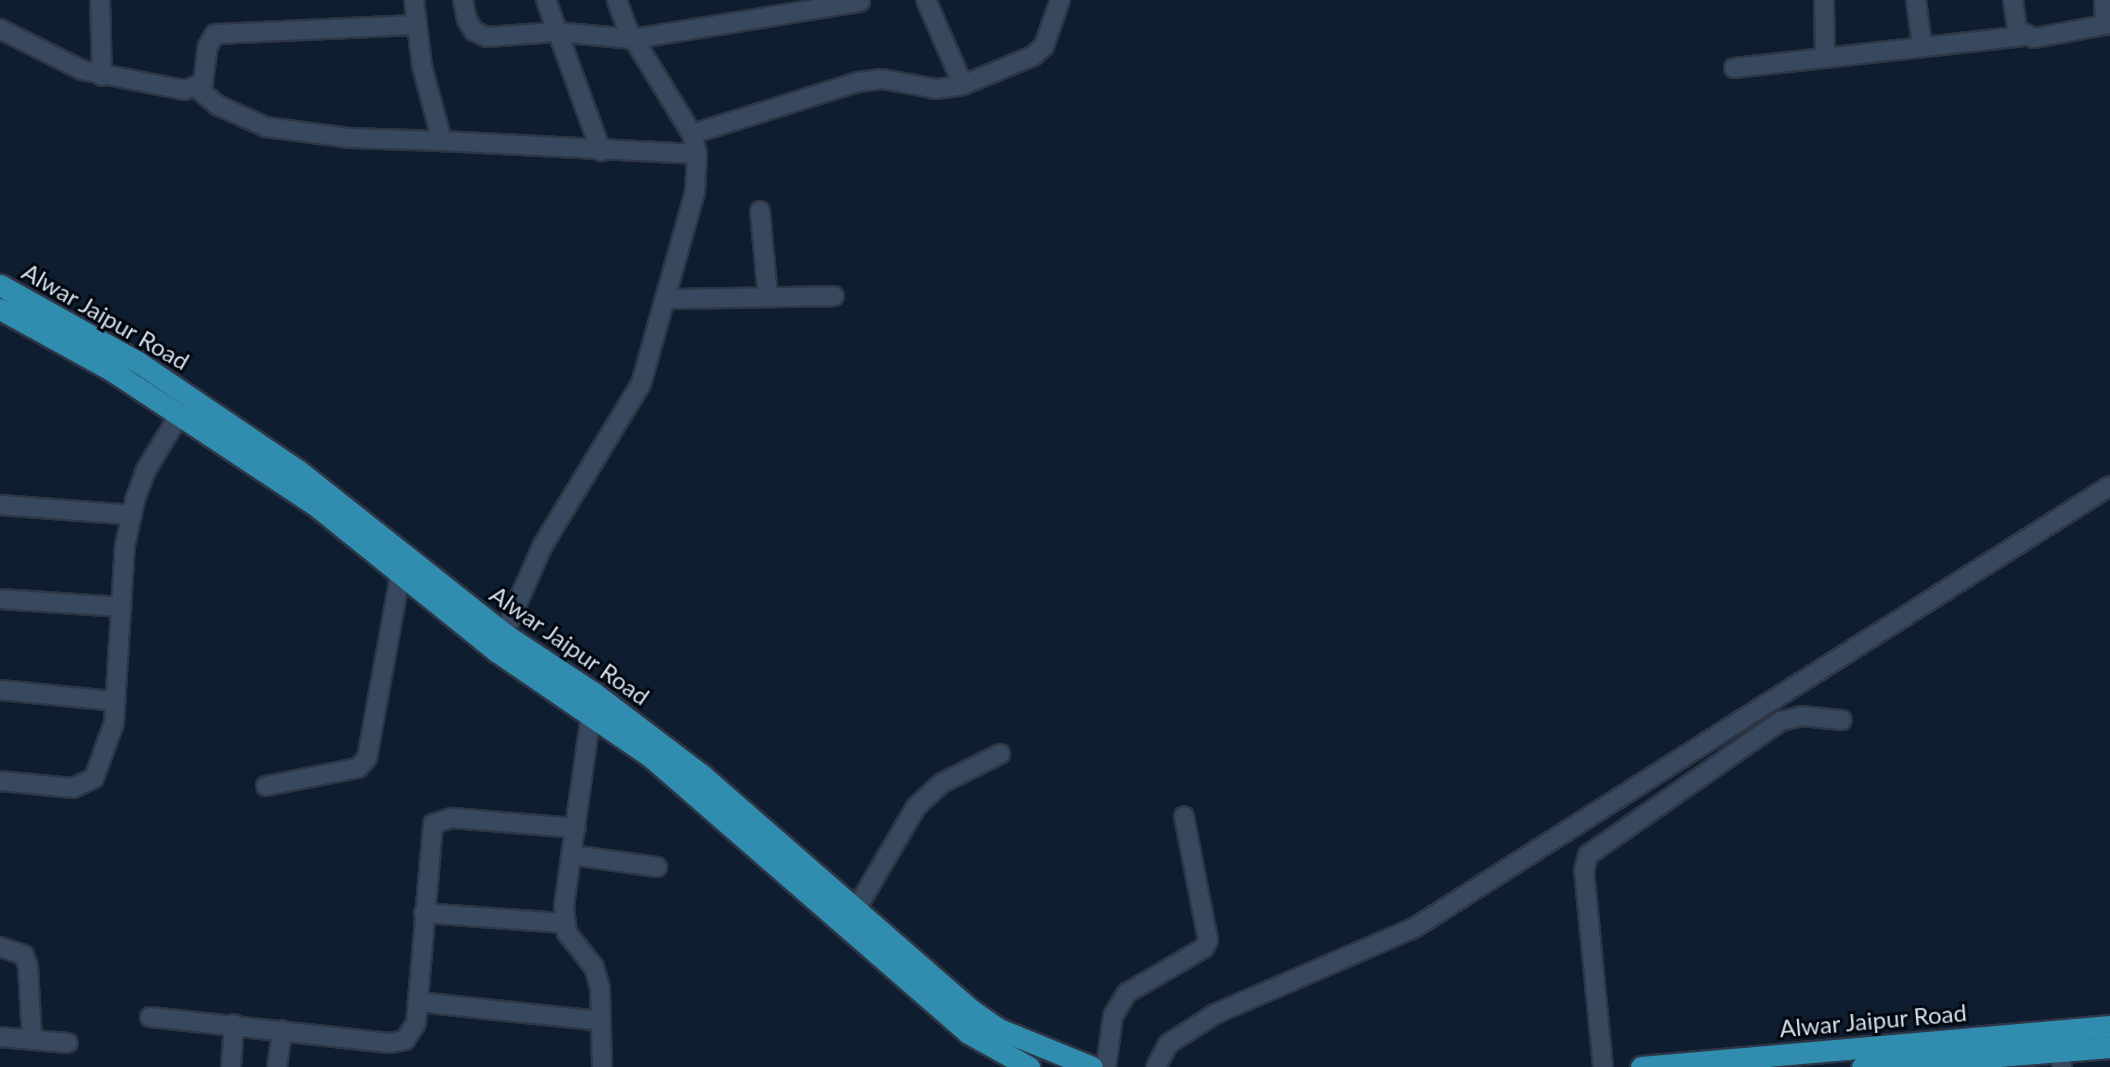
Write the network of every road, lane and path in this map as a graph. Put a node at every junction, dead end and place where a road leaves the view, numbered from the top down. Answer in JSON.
{"nodes":[{"id":1,"x":100,"y":0,"type":"edge"},
{"id":2,"x":414,"y":0,"type":"edge"},
{"id":3,"x":463,"y":0,"type":"edge"},
{"id":4,"x":545,"y":0,"type":"edge"},
{"id":5,"x":617,"y":0,"type":"edge"},
{"id":6,"x":926,"y":0,"type":"edge"},
{"id":7,"x":1060,"y":0,"type":"edge"},
{"id":8,"x":1824,"y":0,"type":"edge"},
{"id":9,"x":1916,"y":0,"type":"edge"},
{"id":10,"x":2013,"y":0,"type":"edge"},
{"id":11,"x":2104,"y":0,"type":"edge"},
{"id":12,"x":860,"y":2,"type":"dead end"},
{"id":13,"x":417,"y":25,"type":"junction"},
{"id":14,"x":2108,"y":25,"type":"edge"},
{"id":15,"x":0,"y":29,"type":"edge"},
{"id":16,"x":556,"y":32,"type":"junction"},
{"id":17,"x":2026,"y":36,"type":"junction"},
{"id":18,"x":633,"y":39,"type":"junction"},
{"id":19,"x":1922,"y":45,"type":"junction"},
{"id":20,"x":1825,"y":55,"type":"junction"},
{"id":21,"x":1734,"y":68,"type":"dead end"},
{"id":22,"x":102,"y":76,"type":"junction"},
{"id":23,"x":962,"y":85,"type":"junction"},
{"id":24,"x":197,"y":88,"type":"junction"},
{"id":25,"x":692,"y":134,"type":"junction"},
{"id":26,"x":442,"y":141,"type":"junction"},
{"id":27,"x":601,"y":151,"type":"junction"},
{"id":28,"x":697,"y":154,"type":"junction"},
{"id":29,"x":760,"y":211,"type":"dead end"},
{"id":30,"x":0,"y":287,"type":"edge"},
{"id":31,"x":834,"y":296,"type":"dead end"},
{"id":32,"x":768,"y":297,"type":"junction"},
{"id":33,"x":666,"y":299,"type":"junction"},
{"id":34,"x":0,"y":309,"type":"edge"},
{"id":35,"x":180,"y":414,"type":"junction"},
{"id":36,"x":2110,"y":486,"type":"edge"},
{"id":37,"x":0,"y":505,"type":"edge"},
{"id":38,"x":132,"y":515,"type":"junction"},
{"id":39,"x":400,"y":576,"type":"junction"},
{"id":40,"x":0,"y":599,"type":"edge"},
{"id":41,"x":122,"y":607,"type":"junction"},
{"id":42,"x":501,"y":643,"type":"junction"},
{"id":43,"x":0,"y":690,"type":"edge"},
{"id":44,"x":116,"y":701,"type":"junction"},
{"id":45,"x":591,"y":714,"type":"junction"},
{"id":46,"x":1842,"y":720,"type":"dead end"},
{"id":47,"x":1000,"y":754,"type":"dead end"},
{"id":48,"x":0,"y":781,"type":"edge"},
{"id":49,"x":267,"y":786,"type":"dead end"},
{"id":50,"x":1184,"y":816,"type":"dead end"},
{"id":51,"x":576,"y":828,"type":"junction"},
{"id":52,"x":572,"y":855,"type":"junction"},
{"id":53,"x":657,"y":867,"type":"dead end"},
{"id":54,"x":855,"y":911,"type":"junction"},
{"id":55,"x":424,"y":913,"type":"junction"},
{"id":56,"x":564,"y":923,"type":"junction"},
{"id":57,"x":0,"y":947,"type":"edge"},
{"id":58,"x":418,"y":1002,"type":"junction"},
{"id":59,"x":150,"y":1017,"type":"dead end"},
{"id":60,"x":601,"y":1021,"type":"junction"},
{"id":61,"x":234,"y":1024,"type":"junction"},
{"id":62,"x":2110,"y":1026,"type":"edge"},
{"id":63,"x":282,"y":1030,"type":"junction"},
{"id":64,"x":0,"y":1037,"type":"edge"},
{"id":65,"x":32,"y":1040,"type":"junction"},
{"id":66,"x":1023,"y":1040,"type":"junction"},
{"id":67,"x":68,"y":1043,"type":"dead end"},
{"id":68,"x":2110,"y":1047,"type":"edge"},
{"id":69,"x":2062,"y":1059,"type":"edge"},
{"id":70,"x":1023,"y":1066,"type":"edge"},
{"id":71,"x":231,"y":1067,"type":"edge"},
{"id":72,"x":277,"y":1067,"type":"edge"},
{"id":73,"x":602,"y":1067,"type":"edge"},
{"id":74,"x":1092,"y":1067,"type":"edge"},
{"id":75,"x":1106,"y":1067,"type":"edge"},
{"id":76,"x":1156,"y":1067,"type":"edge"},
{"id":77,"x":1603,"y":1067,"type":"edge"},
{"id":78,"x":1641,"y":1067,"type":"edge"},
{"id":79,"x":1862,"y":1067,"type":"edge"}],
"edges":[{"from":1,"to":22,"type":"street"},
{"from":2,"to":13,"type":"street"},
{"from":3,"to":16,"type":"street"},
{"from":4,"to":16,"type":"street"},
{"from":5,"to":18,"type":"street"},
{"from":6,"to":23,"type":"street"},
{"from":7,"to":23,"type":"street"},
{"from":8,"to":20,"type":"street"},
{"from":9,"to":19,"type":"street"},
{"from":10,"to":17,"type":"street"},
{"from":11,"to":14,"type":"street"},
{"from":12,"to":18,"type":"street"},
{"from":13,"to":24,"type":"street"},
{"from":13,"to":26,"type":"street"},
{"from":14,"to":17,"type":"street"},
{"from":15,"to":22,"type":"street"},
{"from":16,"to":18,"type":"street"},
{"from":16,"to":27,"type":"street"},
{"from":17,"to":19,"type":"street"},
{"from":18,"to":25,"type":"street"},
{"from":19,"to":20,"type":"street"},
{"from":20,"to":21,"type":"street"},
{"from":22,"to":24,"type":"street"},
{"from":23,"to":25,"type":"street"},
{"from":24,"to":26,"type":"street"},
{"from":25,"to":28,"type":"street"},
{"from":26,"to":27,"type":"street"},
{"from":27,"to":28,"type":"street"},
{"from":28,"to":33,"type":"street"},
{"from":29,"to":32,"type":"street"},
{"from":30,"to":42,"type":"main road","name":"Alwar Jaipur Road"},
{"from":31,"to":32,"type":"street"},
{"from":32,"to":33,"type":"street"},
{"from":33,"to":42,"type":"street"},
{"from":34,"to":35,"type":"main road","name":"Alwar Jaipur Road"},
{"from":35,"to":38,"type":"street"},
{"from":35,"to":39,"type":"main road","name":"Alwar Jaipur Road"},
{"from":36,"to":76,"type":"street"},
{"from":37,"to":38,"type":"street"},
{"from":38,"to":41,"type":"street"},
{"from":39,"to":42,"type":"main road","name":"Alwar Jaipur Road"},
{"from":39,"to":49,"type":"street"},
{"from":40,"to":41,"type":"street"},
{"from":41,"to":44,"type":"street"},
{"from":42,"to":45,"type":"main road","name":"Alwar Jaipur Road"},
{"from":42,"to":54,"type":"main road","name":"Alwar Jaipur Road"},
{"from":43,"to":44,"type":"street"},
{"from":44,"to":48,"type":"street"},
{"from":45,"to":51,"type":"street"},
{"from":45,"to":70,"type":"main road","name":"Alwar Jaipur Road"},
{"from":46,"to":77,"type":"street"},
{"from":47,"to":54,"type":"street"},
{"from":50,"to":75,"type":"street"},
{"from":51,"to":52,"type":"street"},
{"from":51,"to":55,"type":"street"},
{"from":52,"to":53,"type":"street"},
{"from":52,"to":56,"type":"street"},
{"from":54,"to":66,"type":"main road","name":"Alwar Jaipur Road"},
{"from":55,"to":56,"type":"street"},
{"from":55,"to":58,"type":"street"},
{"from":56,"to":60,"type":"street"},
{"from":57,"to":65,"type":"street"},
{"from":58,"to":60,"type":"street"},
{"from":58,"to":63,"type":"street"},
{"from":59,"to":61,"type":"street"},
{"from":60,"to":73,"type":"street"},
{"from":61,"to":63,"type":"street"},
{"from":61,"to":71,"type":"street"},
{"from":62,"to":78,"type":"main road","name":"Alwar Jaipur Road"},
{"from":63,"to":72,"type":"street"},
{"from":64,"to":65,"type":"street"},
{"from":65,"to":67,"type":"street"},
{"from":66,"to":70,"type":"street"},
{"from":66,"to":74,"type":"main road","name":"Alwar Jaipur Road"},
{"from":68,"to":69,"type":"main road","name":"Alwar Jaipur Road"},
{"from":69,"to":79,"type":"main road","name":"Alwar Jaipur Road"}]}
